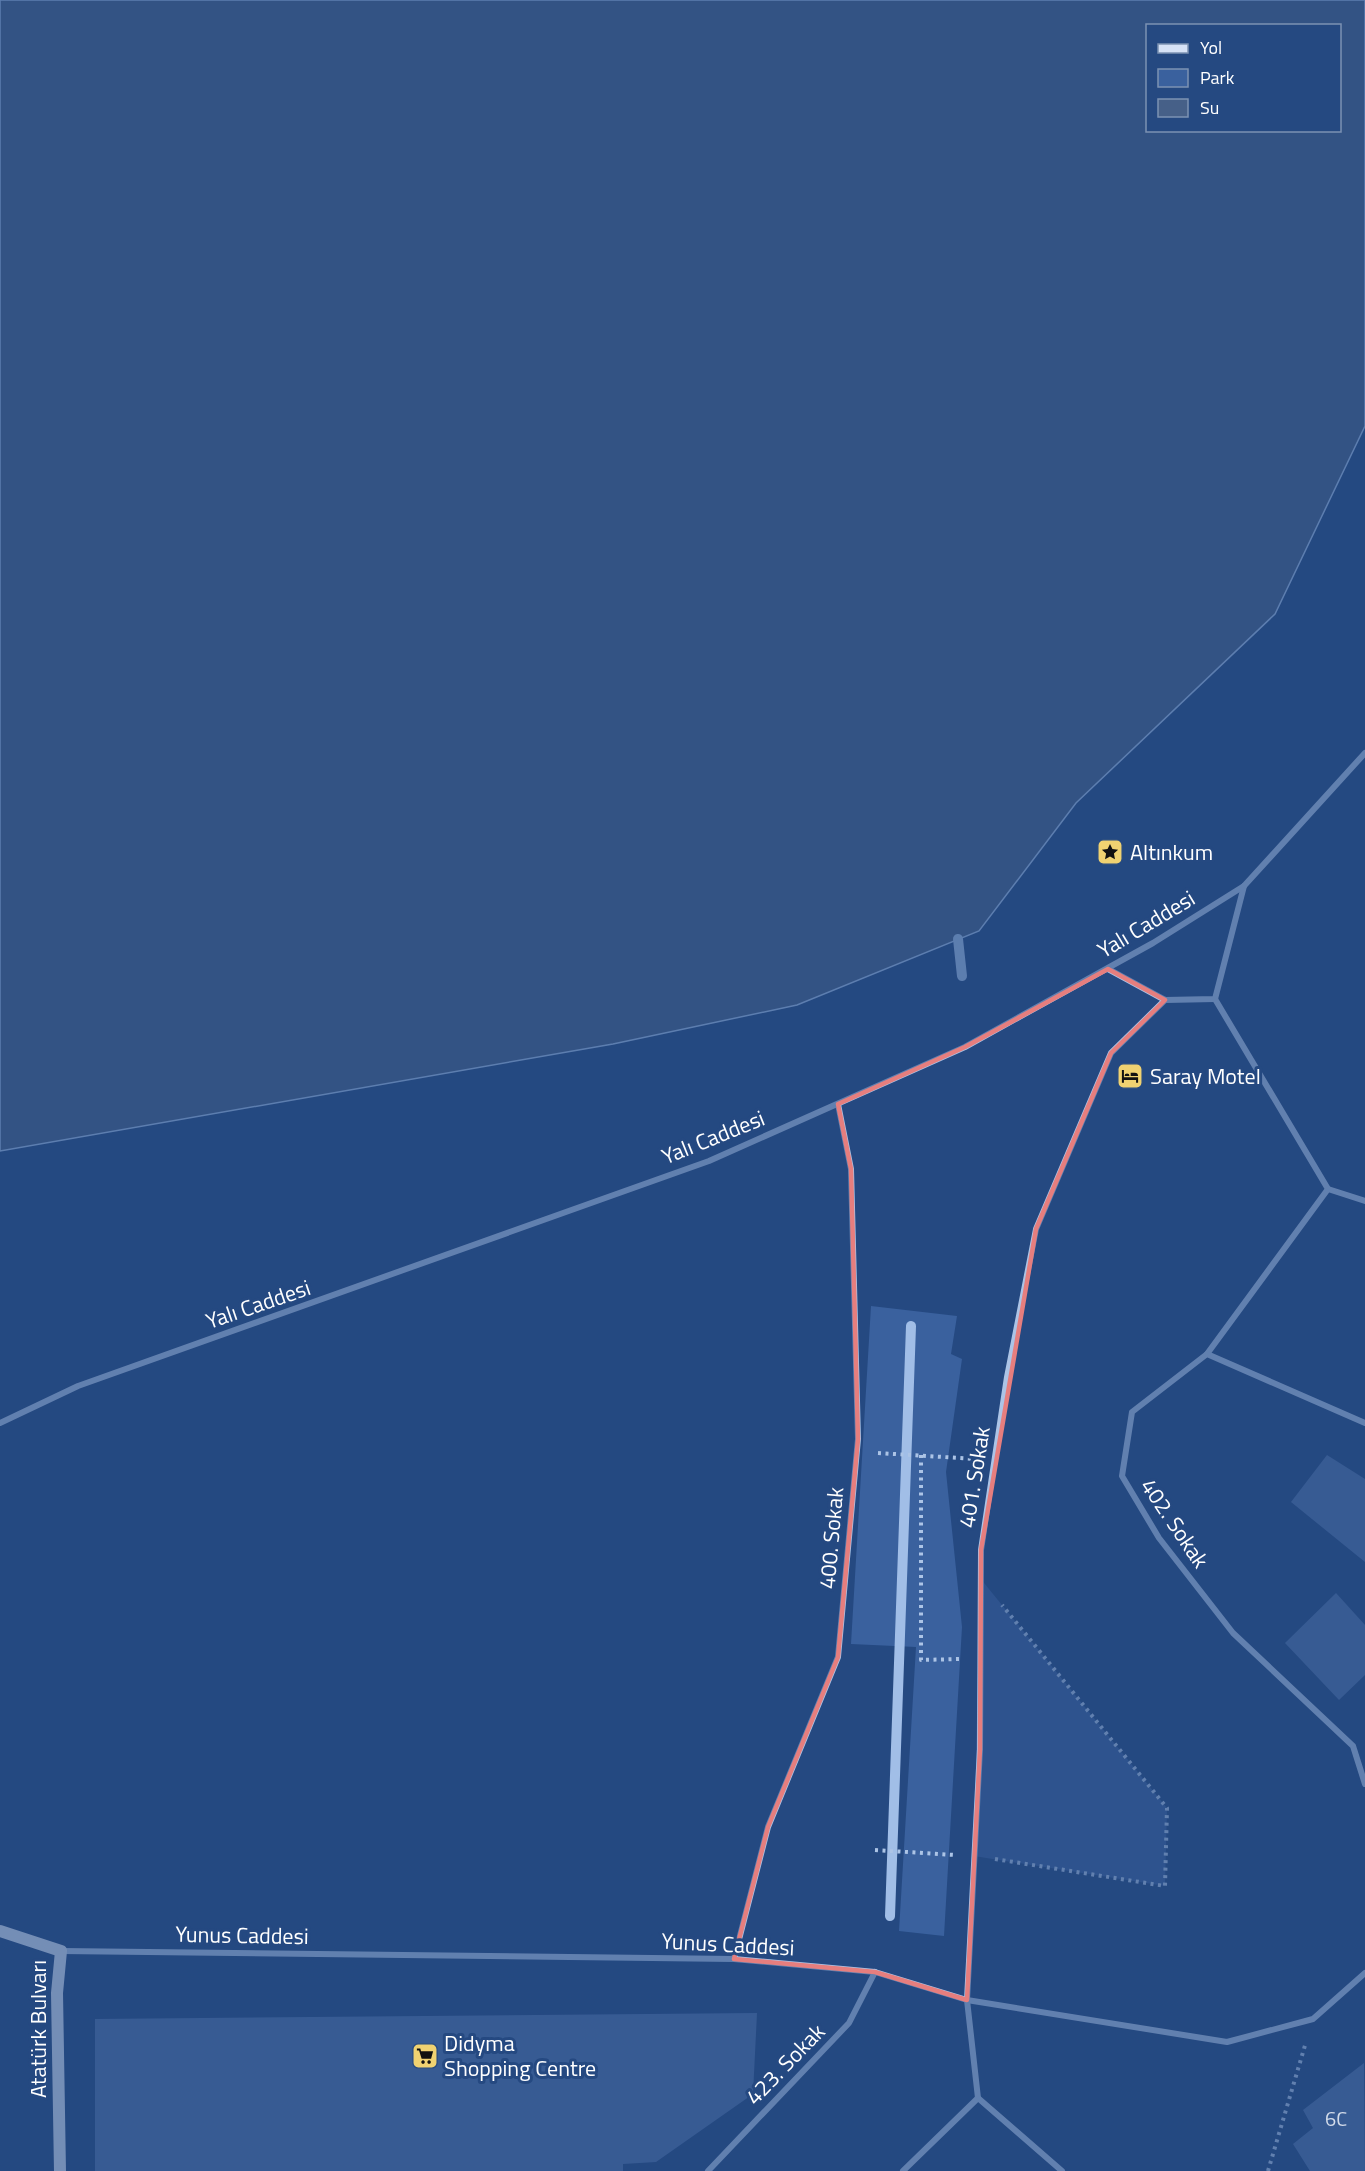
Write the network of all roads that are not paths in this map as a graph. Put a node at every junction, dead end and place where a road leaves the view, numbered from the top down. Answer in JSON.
{"nodes":[{"id":1,"x":1365,"y":753,"type":"edge"},
{"id":2,"x":1244,"y":886,"type":"junction"},
{"id":3,"x":1108,"y":969,"type":"junction"},
{"id":4,"x":1215,"y":999,"type":"junction"},
{"id":5,"x":1165,"y":1000,"type":"junction"},
{"id":6,"x":838,"y":1104,"type":"junction"},
{"id":7,"x":1328,"y":1189,"type":"junction"},
{"id":8,"x":1365,"y":1202,"type":"edge"},
{"id":9,"x":1207,"y":1354,"type":"junction"},
{"id":10,"x":0,"y":1423,"type":"edge"},
{"id":11,"x":1365,"y":1423,"type":"edge"},
{"id":12,"x":1365,"y":1784,"type":"edge"},
{"id":13,"x":0,"y":1931,"type":"edge"},
{"id":14,"x":61,"y":1951,"type":"junction"},
{"id":15,"x":734,"y":1959,"type":"junction"},
{"id":16,"x":875,"y":1972,"type":"junction"},
{"id":17,"x":1365,"y":1973,"type":"edge"},
{"id":18,"x":967,"y":2000,"type":"junction"},
{"id":19,"x":978,"y":2098,"type":"junction"},
{"id":20,"x":60,"y":2171,"type":"edge"},
{"id":21,"x":708,"y":2171,"type":"edge"},
{"id":22,"x":903,"y":2171,"type":"edge"},
{"id":23,"x":1062,"y":2171,"type":"edge"}],
"edges":[{"from":1,"to":2,"type":"street","name":"Yalı Caddesi"},
{"from":2,"to":3,"type":"street","name":"Yalı Caddesi"},
{"from":2,"to":4,"type":"street"},
{"from":3,"to":5,"type":"street"},
{"from":3,"to":6,"type":"street","name":"Yalı Caddesi"},
{"from":4,"to":5,"type":"street"},
{"from":4,"to":7,"type":"street"},
{"from":5,"to":18,"type":"street","name":"401. Sokak"},
{"from":6,"to":10,"type":"street","name":"Yalı Caddesi"},
{"from":6,"to":15,"type":"street","name":"400. Sokak"},
{"from":7,"to":8,"type":"street"},
{"from":7,"to":9,"type":"street","name":"402. Sokak"},
{"from":9,"to":11,"type":"street"},
{"from":9,"to":12,"type":"street","name":"402. Sokak"},
{"from":13,"to":14,"type":"main road","name":"Atatürk Bulvarı"},
{"from":14,"to":15,"type":"street","name":"Yunus Caddesi"},
{"from":14,"to":20,"type":"main road","name":"Atatürk Bulvarı"},
{"from":15,"to":16,"type":"street","name":"Yunus Caddesi"},
{"from":16,"to":18,"type":"street","name":"Yunus Caddesi"},
{"from":16,"to":21,"type":"street","name":"423. Sokak"},
{"from":17,"to":18,"type":"street","name":"Yunus Caddesi"},
{"from":18,"to":19,"type":"street","name":"401. Sokak"},
{"from":19,"to":22,"type":"street"},
{"from":19,"to":23,"type":"street"}]}
